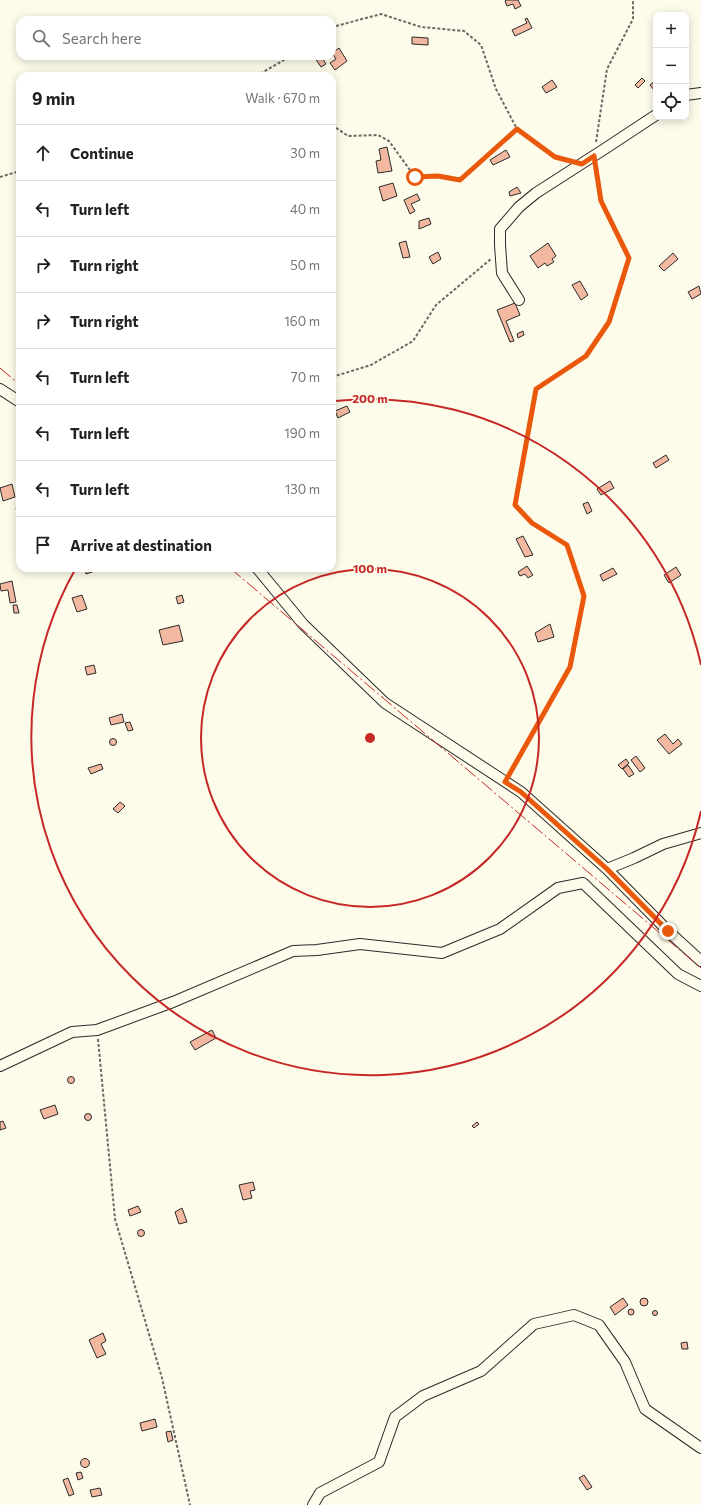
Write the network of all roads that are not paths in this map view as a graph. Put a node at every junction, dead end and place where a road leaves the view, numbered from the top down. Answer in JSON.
{"nodes":[{"id":1,"x":701,"y":93,"type":"edge"},
{"id":2,"x":689,"y":95,"type":"edge"},
{"id":3,"x":653,"y":117,"type":"edge"},
{"id":4,"x":519,"y":300,"type":"dead end"},
{"id":5,"x":0,"y":389,"type":"edge"},
{"id":6,"x":16,"y":399,"type":"edge"},
{"id":7,"x":260,"y":572,"type":"edge"},
{"id":8,"x":701,"y":833,"type":"edge"},
{"id":9,"x":607,"y":869,"type":"junction"},
{"id":10,"x":701,"y":961,"type":"edge"},
{"id":11,"x":701,"y":986,"type":"edge"},
{"id":12,"x":0,"y":1066,"type":"edge"},
{"id":13,"x":701,"y":1448,"type":"edge"},
{"id":14,"x":314,"y":1505,"type":"edge"}],
"edges":[{"from":1,"to":2,"type":"street"},
{"from":3,"to":4,"type":"street"},
{"from":5,"to":6,"type":"street"},
{"from":7,"to":9,"type":"street"},
{"from":8,"to":9,"type":"street"},
{"from":9,"to":10,"type":"street"},
{"from":11,"to":12,"type":"street"},
{"from":13,"to":14,"type":"street"}]}
